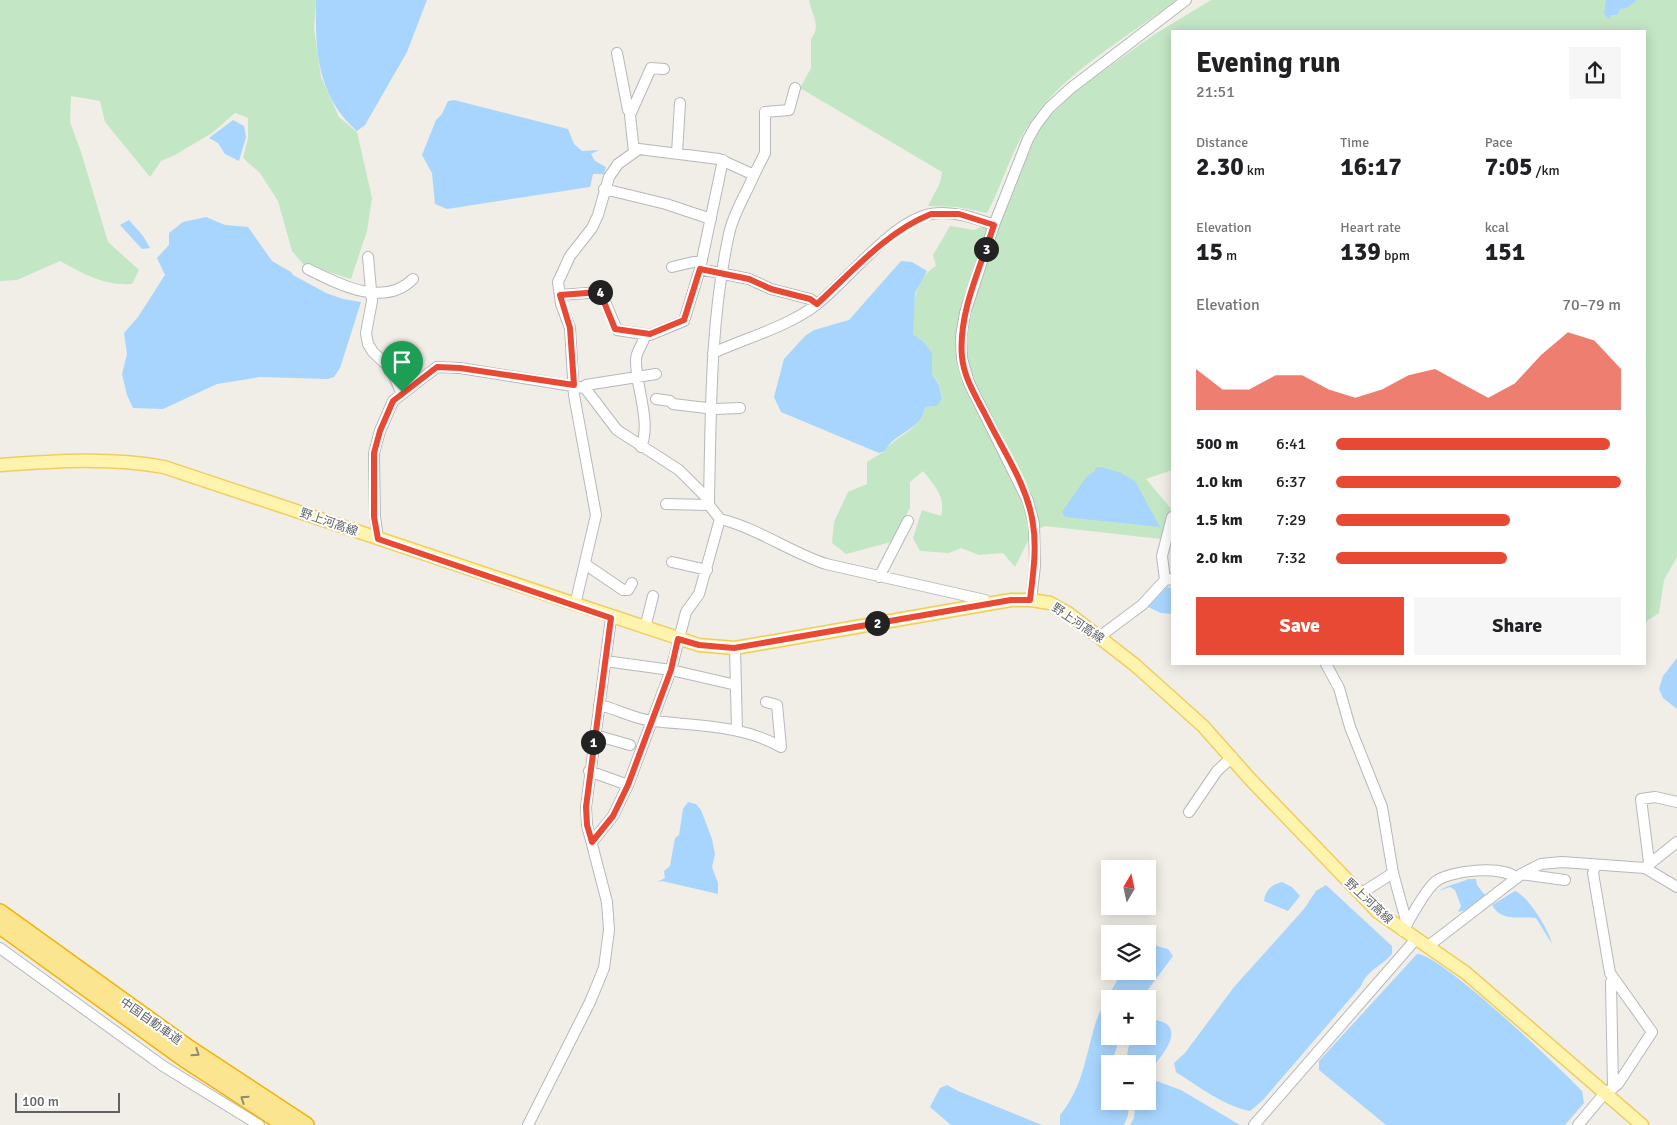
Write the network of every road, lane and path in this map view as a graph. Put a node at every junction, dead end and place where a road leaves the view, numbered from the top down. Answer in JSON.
{"nodes":[{"id":1,"x":1186,"y":0,"type":"edge"},
{"id":2,"x":617,"y":53,"type":"dead end"},
{"id":3,"x":664,"y":69,"type":"dead end"},
{"id":4,"x":795,"y":88,"type":"dead end"},
{"id":5,"x":680,"y":103,"type":"dead end"},
{"id":6,"x":631,"y":112,"type":"junction"},
{"id":7,"x":634,"y":152,"type":"junction"},
{"id":8,"x":677,"y":153,"type":"junction"},
{"id":9,"x":723,"y":160,"type":"junction"},
{"id":10,"x":754,"y":175,"type":"junction"},
{"id":11,"x":604,"y":189,"type":"junction"},
{"id":12,"x":711,"y":219,"type":"junction"},
{"id":13,"x":994,"y":225,"type":"junction"},
{"id":14,"x":368,"y":257,"type":"dead end"},
{"id":15,"x":701,"y":265,"type":"junction"},
{"id":16,"x":672,"y":267,"type":"dead end"},
{"id":17,"x":308,"y":270,"type":"dead end"},
{"id":18,"x":723,"y":273,"type":"junction"},
{"id":19,"x":414,"y":279,"type":"dead end"},
{"id":20,"x":371,"y":294,"type":"junction"},
{"id":21,"x":560,"y":295,"type":"junction"},
{"id":22,"x":817,"y":304,"type":"junction"},
{"id":23,"x":646,"y":334,"type":"junction"},
{"id":24,"x":713,"y":353,"type":"junction"},
{"id":25,"x":656,"y":374,"type":"dead end"},
{"id":26,"x":638,"y":376,"type":"junction"},
{"id":27,"x":574,"y":385,"type":"junction"},
{"id":28,"x":585,"y":388,"type":"junction"},
{"id":29,"x":402,"y":392,"type":"junction"},
{"id":30,"x":656,"y":399,"type":"dead end"},
{"id":31,"x":740,"y":408,"type":"dead end"},
{"id":32,"x":712,"y":409,"type":"junction"},
{"id":33,"x":641,"y":447,"type":"junction"},
{"id":34,"x":0,"y":459,"type":"edge"},
{"id":35,"x":0,"y":465,"type":"edge"},
{"id":36,"x":709,"y":502,"type":"junction"},
{"id":37,"x":666,"y":504,"type":"dead end"},
{"id":38,"x":720,"y":519,"type":"junction"},
{"id":39,"x":908,"y":521,"type":"dead end"},
{"id":40,"x":1171,"y":521,"type":"edge"},
{"id":41,"x":378,"y":539,"type":"junction"},
{"id":42,"x":672,"y":562,"type":"dead end"},
{"id":43,"x":585,"y":564,"type":"junction"},
{"id":44,"x":707,"y":570,"type":"junction"},
{"id":45,"x":879,"y":577,"type":"junction"},
{"id":46,"x":1169,"y":580,"type":"edge"},
{"id":47,"x":632,"y":583,"type":"dead end"},
{"id":48,"x":653,"y":596,"type":"dead end"},
{"id":49,"x":1030,"y":600,"type":"junction"},
{"id":50,"x":987,"y":604,"type":"junction"},
{"id":51,"x":576,"y":605,"type":"junction"},
{"id":52,"x":611,"y":618,"type":"junction"},
{"id":53,"x":645,"y":628,"type":"junction"},
{"id":54,"x":1099,"y":637,"type":"junction"},
{"id":55,"x":678,"y":639,"type":"junction"},
{"id":56,"x":734,"y":648,"type":"junction"},
{"id":57,"x":605,"y":661,"type":"junction"},
{"id":58,"x":1327,"y":665,"type":"edge"},
{"id":59,"x":671,"y":670,"type":"junction"},
{"id":60,"x":736,"y":685,"type":"junction"},
{"id":61,"x":766,"y":702,"type":"dead end"},
{"id":62,"x":599,"y":705,"type":"junction"},
{"id":63,"x":653,"y":721,"type":"junction"},
{"id":64,"x":737,"y":731,"type":"junction"},
{"id":65,"x":595,"y":734,"type":"junction"},
{"id":66,"x":630,"y":744,"type":"dead end"},
{"id":67,"x":1232,"y":758,"type":"junction"},
{"id":68,"x":589,"y":772,"type":"junction"},
{"id":69,"x":628,"y":785,"type":"junction"},
{"id":70,"x":1677,"y":802,"type":"edge"},
{"id":71,"x":1189,"y":812,"type":"dead end"},
{"id":72,"x":592,"y":842,"type":"junction"},
{"id":73,"x":1677,"y":842,"type":"edge"},
{"id":74,"x":1647,"y":865,"type":"junction"},
{"id":75,"x":1595,"y":866,"type":"junction"},
{"id":76,"x":1393,"y":872,"type":"junction"},
{"id":77,"x":1519,"y":876,"type":"junction"},
{"id":78,"x":1564,"y":880,"type":"dead end"},
{"id":79,"x":1677,"y":887,"type":"edge"},
{"id":80,"x":1360,"y":894,"type":"junction"},
{"id":81,"x":0,"y":912,"type":"edge"},
{"id":82,"x":0,"y":926,"type":"edge"},
{"id":83,"x":1405,"y":928,"type":"junction"},
{"id":84,"x":1416,"y":940,"type":"junction"},
{"id":85,"x":1427,"y":947,"type":"junction"},
{"id":86,"x":0,"y":948,"type":"edge"},
{"id":87,"x":1613,"y":980,"type":"junction"},
{"id":88,"x":1608,"y":1091,"type":"junction"},
{"id":89,"x":259,"y":1125,"type":"edge"},
{"id":90,"x":285,"y":1125,"type":"edge"},
{"id":91,"x":306,"y":1125,"type":"edge"},
{"id":92,"x":528,"y":1125,"type":"edge"},
{"id":93,"x":1254,"y":1125,"type":"edge"},
{"id":94,"x":1578,"y":1125,"type":"edge"},
{"id":95,"x":1642,"y":1125,"type":"edge"}],
"edges":[{"from":1,"to":13,"type":"street"},
{"from":2,"to":6,"type":"street"},
{"from":3,"to":6,"type":"street"},
{"from":4,"to":10,"type":"street"},
{"from":5,"to":8,"type":"street"},
{"from":6,"to":7,"type":"street"},
{"from":7,"to":8,"type":"street"},
{"from":7,"to":11,"type":"street"},
{"from":8,"to":9,"type":"street"},
{"from":9,"to":10,"type":"street"},
{"from":9,"to":12,"type":"street"},
{"from":10,"to":18,"type":"street"},
{"from":11,"to":12,"type":"street"},
{"from":11,"to":21,"type":"street"},
{"from":12,"to":15,"type":"street"},
{"from":13,"to":22,"type":"street"},
{"from":13,"to":49,"type":"street"},
{"from":14,"to":20,"type":"street"},
{"from":15,"to":16,"type":"street"},
{"from":15,"to":18,"type":"street"},
{"from":15,"to":23,"type":"street"},
{"from":17,"to":20,"type":"street"},
{"from":18,"to":22,"type":"street"},
{"from":18,"to":24,"type":"street"},
{"from":19,"to":20,"type":"street"},
{"from":20,"to":29,"type":"street"},
{"from":21,"to":23,"type":"street"},
{"from":21,"to":27,"type":"street"},
{"from":22,"to":24,"type":"street"},
{"from":23,"to":26,"type":"street"},
{"from":24,"to":32,"type":"street"},
{"from":25,"to":26,"type":"street"},
{"from":26,"to":28,"type":"street"},
{"from":26,"to":33,"type":"street"},
{"from":27,"to":28,"type":"street"},
{"from":27,"to":29,"type":"street"},
{"from":27,"to":43,"type":"street"},
{"from":28,"to":33,"type":"street"},
{"from":29,"to":41,"type":"street"},
{"from":30,"to":32,"type":"street"},
{"from":31,"to":32,"type":"street"},
{"from":32,"to":36,"type":"street"},
{"from":33,"to":36,"type":"street"},
{"from":34,"to":35,"type":"street"},
{"from":35,"to":41,"type":"main road","name":"野上河高線"},
{"from":36,"to":37,"type":"street"},
{"from":36,"to":38,"type":"street"},
{"from":38,"to":44,"type":"street"},
{"from":38,"to":45,"type":"street"},
{"from":39,"to":45,"type":"street"},
{"from":40,"to":46,"type":"street"},
{"from":41,"to":51,"type":"main road","name":"野上河高線"},
{"from":42,"to":44,"type":"street"},
{"from":43,"to":47,"type":"street"},
{"from":43,"to":51,"type":"street"},
{"from":44,"to":55,"type":"street"},
{"from":45,"to":50,"type":"street"},
{"from":46,"to":54,"type":"street"},
{"from":48,"to":53,"type":"street"},
{"from":49,"to":50,"type":"main road","name":"野上河高線"},
{"from":49,"to":54,"type":"main road","name":"野上河高線"},
{"from":50,"to":56,"type":"main road","name":"野上河高線"},
{"from":51,"to":52,"type":"main road","name":"野上河高線"},
{"from":52,"to":53,"type":"main road","name":"野上河高線"},
{"from":52,"to":57,"type":"street"},
{"from":53,"to":55,"type":"main road","name":"野上河高線"},
{"from":54,"to":67,"type":"main road","name":"野上河高線"},
{"from":55,"to":56,"type":"main road","name":"野上河高線"},
{"from":55,"to":59,"type":"street"},
{"from":56,"to":60,"type":"street"},
{"from":57,"to":59,"type":"street"},
{"from":57,"to":62,"type":"street"},
{"from":58,"to":76,"type":"street"},
{"from":59,"to":60,"type":"street"},
{"from":59,"to":63,"type":"street"},
{"from":60,"to":64,"type":"street"},
{"from":61,"to":64,"type":"street"},
{"from":62,"to":63,"type":"street"},
{"from":62,"to":65,"type":"street"},
{"from":63,"to":64,"type":"street"},
{"from":63,"to":69,"type":"street"},
{"from":65,"to":66,"type":"street"},
{"from":65,"to":68,"type":"street"},
{"from":67,"to":71,"type":"street"},
{"from":67,"to":80,"type":"main road","name":"野上河高線"},
{"from":68,"to":69,"type":"street"},
{"from":68,"to":72,"type":"street"},
{"from":69,"to":72,"type":"street"},
{"from":70,"to":74,"type":"street"},
{"from":72,"to":92,"type":"street"},
{"from":73,"to":74,"type":"street"},
{"from":74,"to":75,"type":"street"},
{"from":74,"to":79,"type":"street"},
{"from":75,"to":77,"type":"street"},
{"from":75,"to":87,"type":"street"},
{"from":76,"to":80,"type":"street"},
{"from":76,"to":83,"type":"street"},
{"from":77,"to":78,"type":"street"},
{"from":77,"to":83,"type":"street"},
{"from":77,"to":85,"type":"street"},
{"from":80,"to":83,"type":"main road","name":"野上河高線"},
{"from":81,"to":91,"type":"highway","name":"中国自動車道","one_way":true},
{"from":90,"to":82,"type":"highway","name":"中国自動車道","one_way":true},
{"from":83,"to":84,"type":"main road","name":"野上河高線"},
{"from":84,"to":85,"type":"main road","name":"野上河高線"},
{"from":84,"to":93,"type":"street"},
{"from":85,"to":88,"type":"main road","name":"野上河高線"},
{"from":86,"to":89,"type":"street"},
{"from":87,"to":88,"type":"street"},
{"from":87,"to":88,"type":"street"},
{"from":88,"to":94,"type":"street"},
{"from":88,"to":95,"type":"main road","name":"野上河高線"}]}
